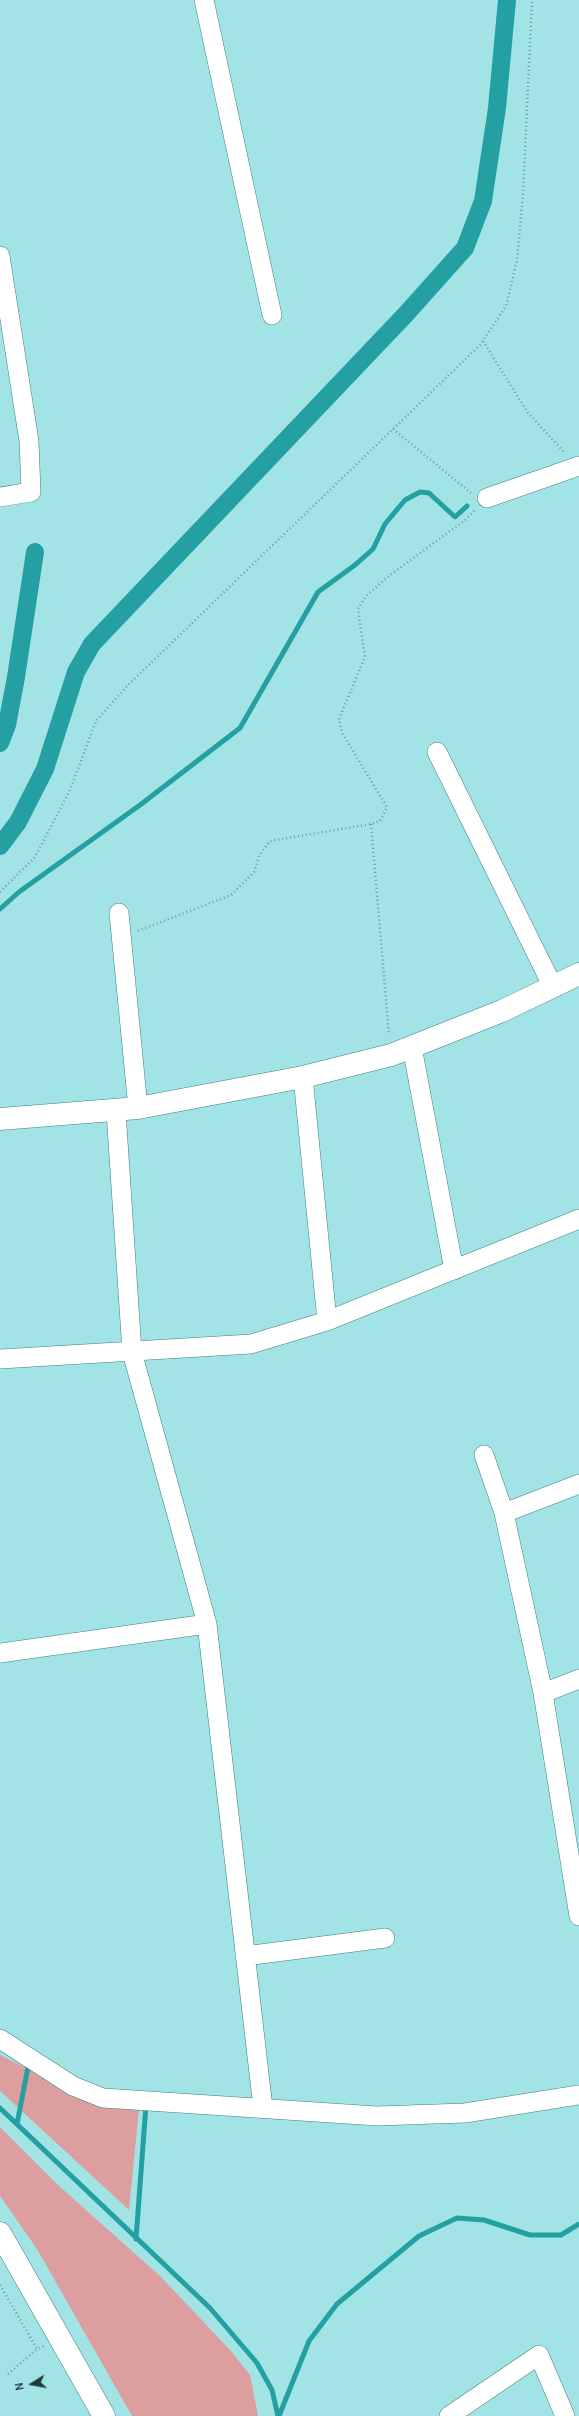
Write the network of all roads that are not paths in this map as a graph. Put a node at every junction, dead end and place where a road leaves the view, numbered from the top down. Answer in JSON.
{"nodes":[{"id":1,"x":204,"y":0,"type":"edge"},
{"id":2,"x":0,"y":256,"type":"edge"},
{"id":3,"x":272,"y":315,"type":"dead end"},
{"id":4,"x":578,"y":467,"type":"edge"},
{"id":5,"x":0,"y":498,"type":"edge"},
{"id":6,"x":487,"y":498,"type":"road end"},
{"id":7,"x":437,"y":752,"type":"dead end"},
{"id":8,"x":119,"y":913,"type":"dead end"},
{"id":9,"x":579,"y":974,"type":"edge"},
{"id":10,"x":553,"y":987,"type":"junction"},
{"id":11,"x":412,"y":1047,"type":"junction"},
{"id":12,"x":303,"y":1076,"type":"junction"},
{"id":13,"x":138,"y":1108,"type":"junction"},
{"id":14,"x":116,"y":1111,"type":"junction"},
{"id":15,"x":0,"y":1119,"type":"edge"},
{"id":16,"x":579,"y":1219,"type":"edge"},
{"id":17,"x":454,"y":1270,"type":"junction"},
{"id":18,"x":327,"y":1321,"type":"junction"},
{"id":19,"x":132,"y":1352,"type":"junction"},
{"id":20,"x":0,"y":1360,"type":"edge"},
{"id":21,"x":484,"y":1455,"type":"dead end"},
{"id":22,"x":579,"y":1484,"type":"edge"},
{"id":23,"x":504,"y":1513,"type":"junction"},
{"id":24,"x":207,"y":1624,"type":"junction"},
{"id":25,"x":0,"y":1653,"type":"edge"},
{"id":26,"x":579,"y":1679,"type":"edge"},
{"id":27,"x":544,"y":1693,"type":"junction"},
{"id":28,"x":579,"y":1916,"type":"edge"},
{"id":29,"x":385,"y":1938,"type":"dead end"},
{"id":30,"x":245,"y":1956,"type":"junction"},
{"id":31,"x":0,"y":2039,"type":"edge"},
{"id":32,"x":579,"y":2095,"type":"edge"},
{"id":33,"x":263,"y":2108,"type":"junction"},
{"id":34,"x":0,"y":2233,"type":"edge"},
{"id":35,"x":0,"y":2246,"type":"edge"},
{"id":36,"x":42,"y":2304,"type":"junction"},
{"id":37,"x":104,"y":2416,"type":"edge"},
{"id":38,"x":449,"y":2416,"type":"edge"},
{"id":39,"x":565,"y":2416,"type":"edge"}],
"edges":[{"from":1,"to":3,"type":"street"},
{"from":2,"to":5,"type":"street"},
{"from":4,"to":6,"type":"street"},
{"from":7,"to":10,"type":"street"},
{"from":8,"to":13,"type":"street"},
{"from":9,"to":10,"type":"main road"},
{"from":10,"to":11,"type":"main road"},
{"from":11,"to":12,"type":"main road"},
{"from":11,"to":17,"type":"street"},
{"from":12,"to":13,"type":"main road"},
{"from":12,"to":18,"type":"street"},
{"from":13,"to":14,"type":"main road"},
{"from":14,"to":15,"type":"main road"},
{"from":14,"to":19,"type":"street"},
{"from":16,"to":17,"type":"street"},
{"from":17,"to":18,"type":"street"},
{"from":18,"to":19,"type":"street"},
{"from":19,"to":20,"type":"street"},
{"from":19,"to":24,"type":"street"},
{"from":21,"to":23,"type":"street"},
{"from":22,"to":23,"type":"street"},
{"from":23,"to":27,"type":"street"},
{"from":24,"to":25,"type":"street"},
{"from":24,"to":30,"type":"street"},
{"from":26,"to":27,"type":"street"},
{"from":27,"to":28,"type":"street"},
{"from":29,"to":30,"type":"street"},
{"from":30,"to":33,"type":"street"},
{"from":31,"to":33,"type":"street"},
{"from":32,"to":33,"type":"street"},
{"from":34,"to":36,"type":"main road"},
{"from":35,"to":36,"type":"main road"},
{"from":36,"to":37,"type":"main road"},
{"from":38,"to":39,"type":"street"}]}
